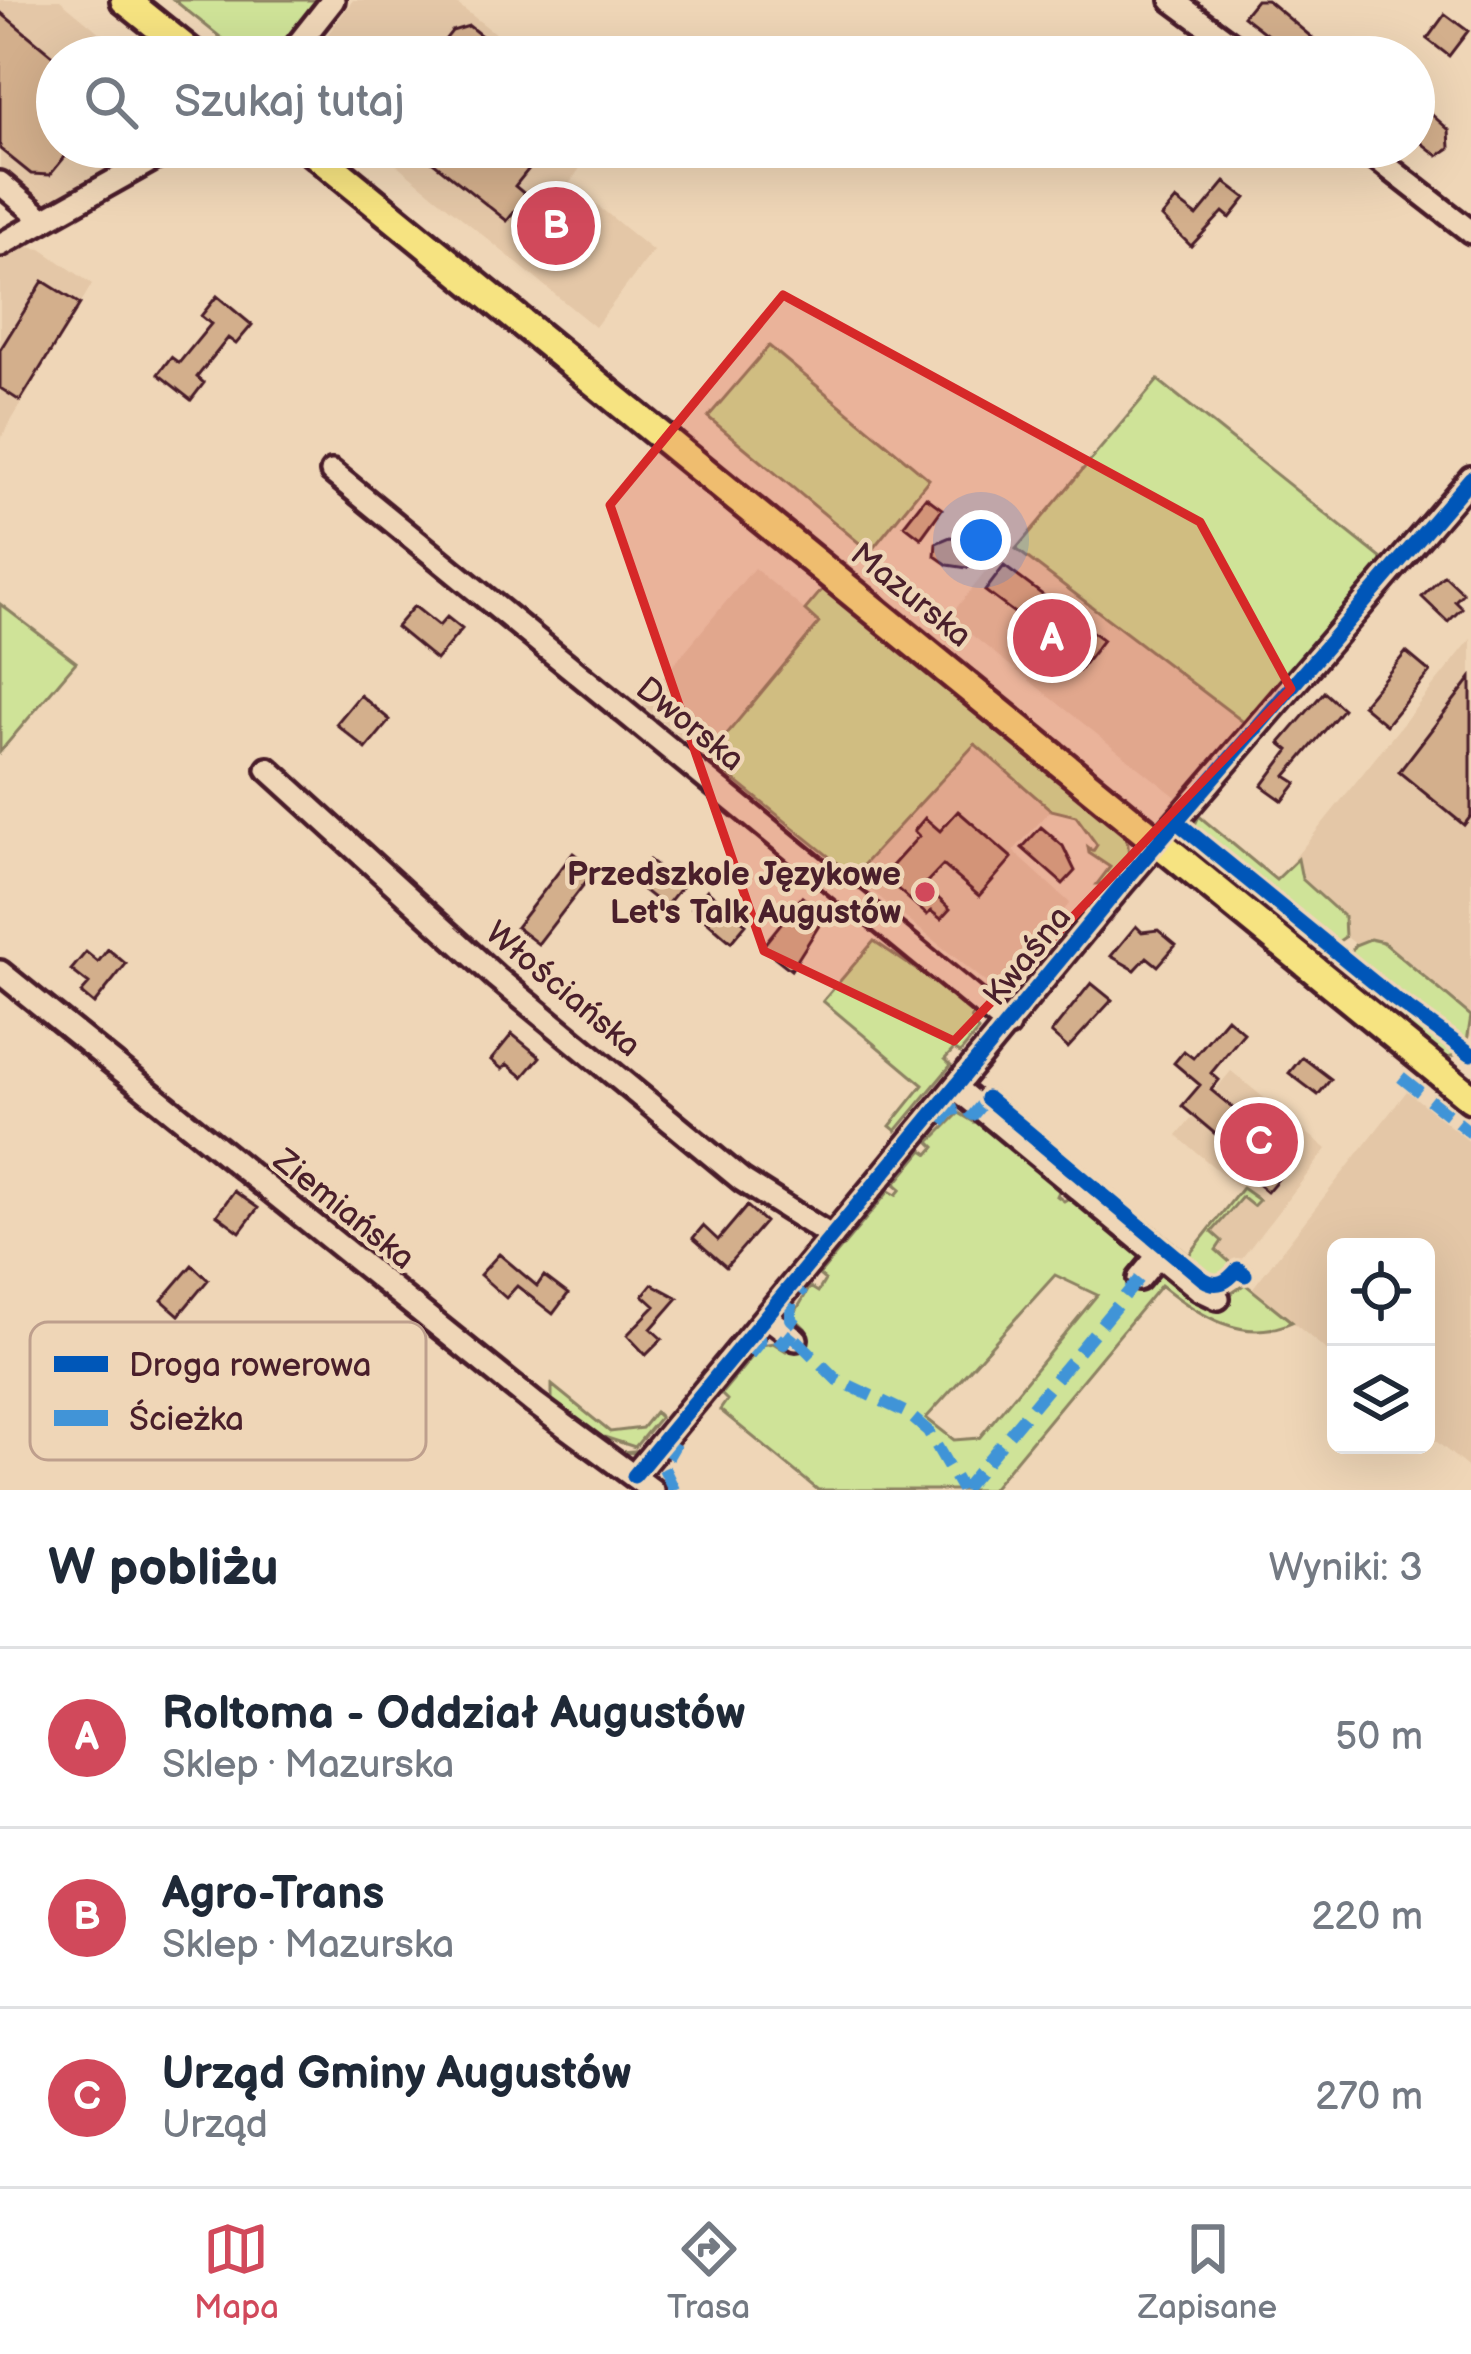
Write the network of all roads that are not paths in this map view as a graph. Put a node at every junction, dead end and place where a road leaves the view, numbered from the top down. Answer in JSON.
{"nodes":[{"id":1,"x":125,"y":0,"type":"edge"},
{"id":2,"x":334,"y":0,"type":"edge"},
{"id":3,"x":1172,"y":0,"type":"edge"},
{"id":4,"x":170,"y":36,"type":"edge"},
{"id":5,"x":305,"y":36,"type":"edge"},
{"id":6,"x":1221,"y":36,"type":"edge"},
{"id":7,"x":137,"y":168,"type":"edge"},
{"id":8,"x":334,"y":168,"type":"edge"},
{"id":9,"x":1390,"y":168,"type":"edge"},
{"id":10,"x":0,"y":184,"type":"edge"},
{"id":11,"x":44,"y":220,"type":"junction"},
{"id":12,"x":1471,"y":232,"type":"edge"},
{"id":13,"x":0,"y":245,"type":"edge"},
{"id":14,"x":332,"y":472,"type":"dead end"},
{"id":15,"x":1471,"y":478,"type":"edge"},
{"id":16,"x":268,"y":769,"type":"dead end"},
{"id":17,"x":1159,"y":843,"type":"junction"},
{"id":18,"x":0,"y":972,"type":"edge"},
{"id":19,"x":1008,"y":1026,"type":"junction"},
{"id":20,"x":956,"y":1088,"type":"junction"},
{"id":21,"x":1471,"y":1098,"type":"edge"},
{"id":22,"x":832,"y":1238,"type":"junction"},
{"id":23,"x":1158,"y":1256,"type":"junction"},
{"id":24,"x":1139,"y":1279,"type":"dead end"},
{"id":25,"x":1218,"y":1298,"type":"dead end"},
{"id":26,"x":766,"y":1316,"type":"junction"},
{"id":27,"x":796,"y":1340,"type":"dead end"},
{"id":28,"x":643,"y":1483,"type":"edge"}],
"edges":[{"from":1,"to":4,"type":"main road"},
{"from":2,"to":5,"type":"street"},
{"from":3,"to":6,"type":"street"},
{"from":7,"to":11,"type":"street"},
{"from":8,"to":17,"type":"main road","name":"Mazurska"},
{"from":9,"to":12,"type":"street"},
{"from":10,"to":11,"type":"street"},
{"from":11,"to":13,"type":"street"},
{"from":14,"to":19,"type":"street","name":"Dworska"},
{"from":15,"to":17,"type":"street","name":"Kwaśna"},
{"from":16,"to":22,"type":"street","name":"Włościańska"},
{"from":17,"to":19,"type":"street","name":"Kwaśna"},
{"from":17,"to":21,"type":"main road","name":"Mazurska"},
{"from":18,"to":28,"type":"street","name":"Ziemiańska"},
{"from":19,"to":20,"type":"street","name":"Kwaśna"},
{"from":20,"to":22,"type":"street","name":"Kwaśna"},
{"from":20,"to":23,"type":"street"},
{"from":22,"to":26,"type":"street","name":"Kwaśna"},
{"from":23,"to":24,"type":"street"},
{"from":23,"to":25,"type":"street"},
{"from":26,"to":27,"type":"street"},
{"from":26,"to":28,"type":"street","name":"Kwaśna"}]}
